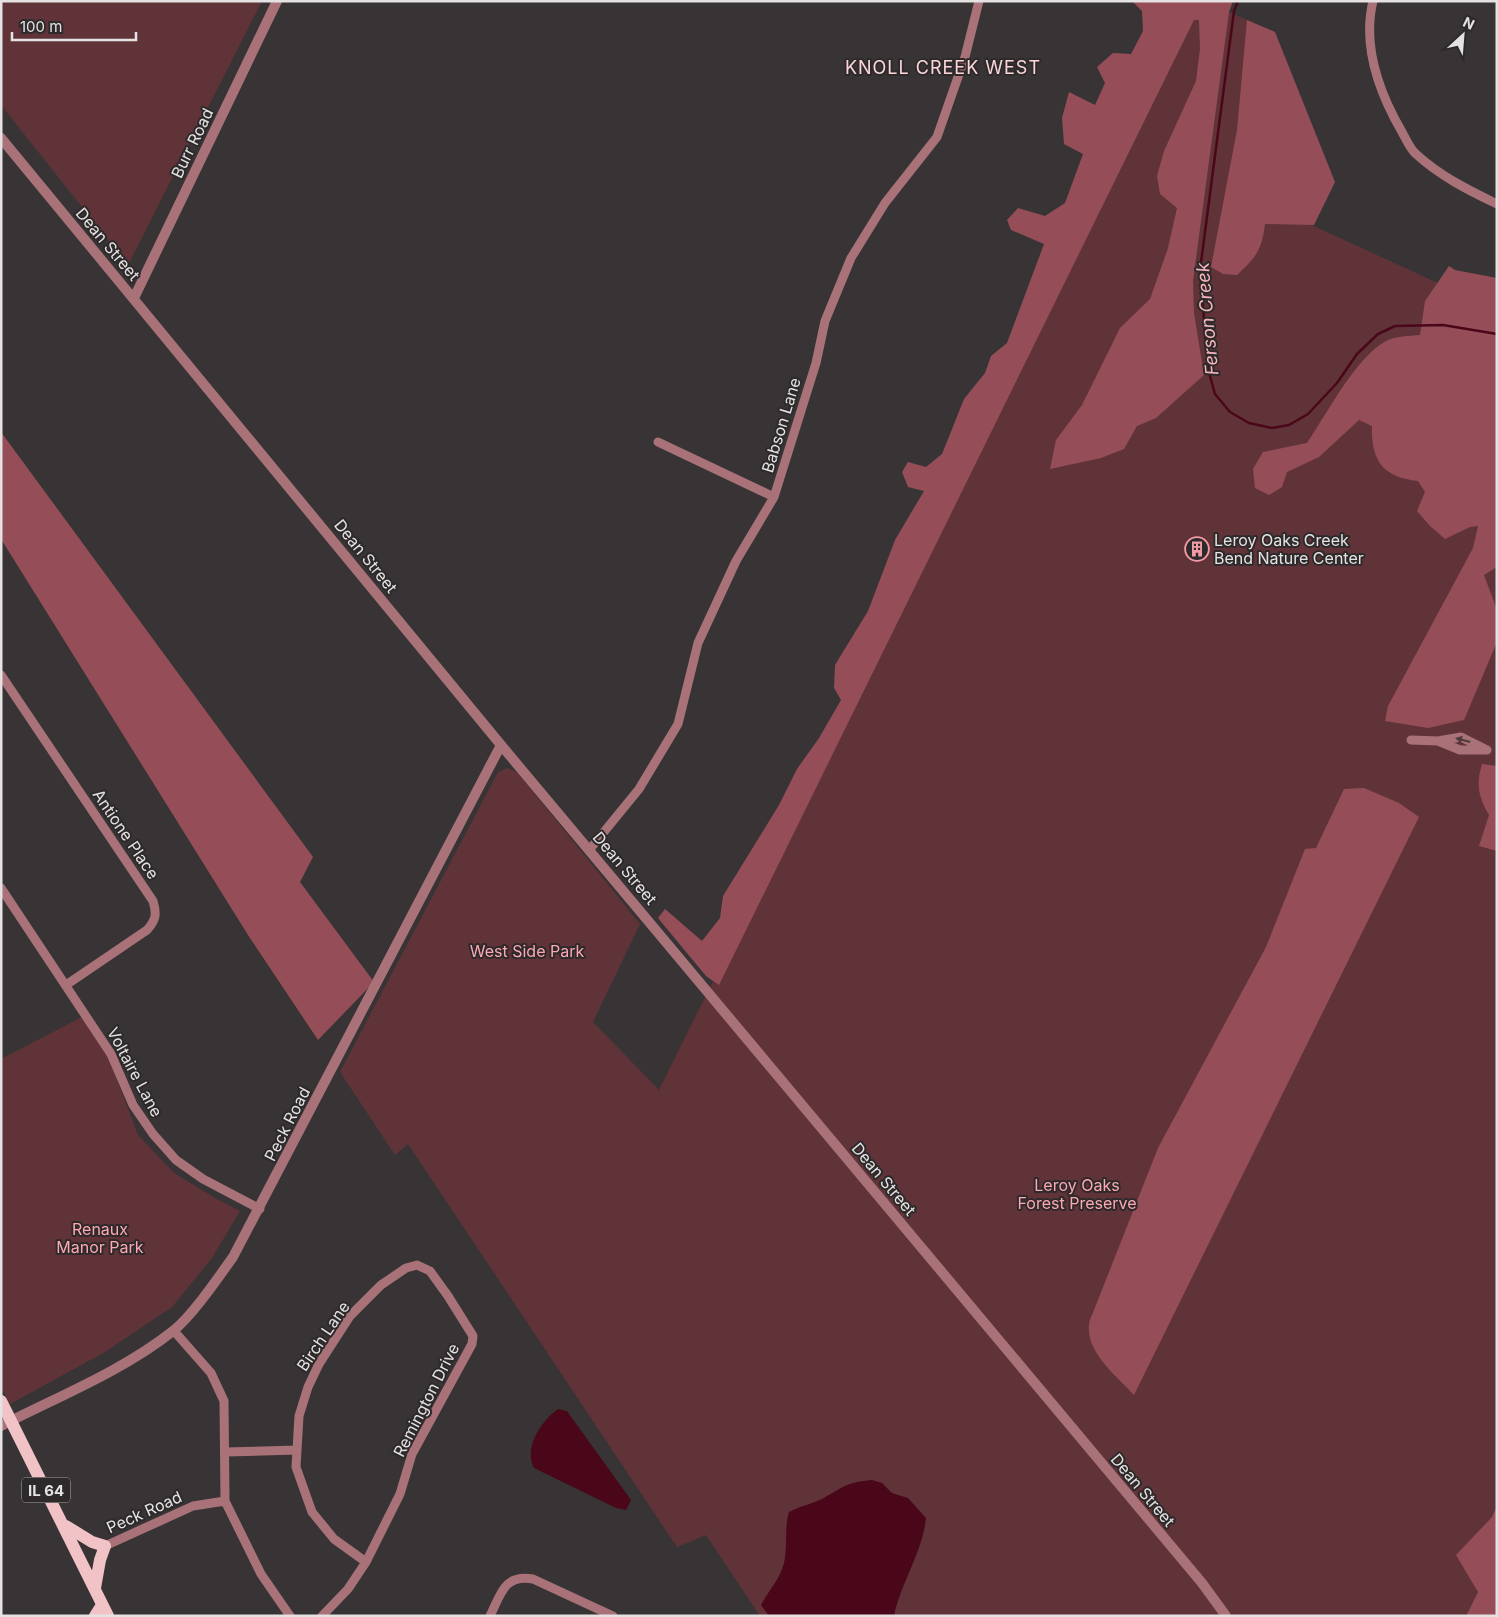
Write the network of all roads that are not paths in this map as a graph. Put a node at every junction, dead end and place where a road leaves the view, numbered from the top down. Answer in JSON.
{"nodes":[{"id":1,"x":277,"y":1,"type":"edge"},
{"id":2,"x":980,"y":1,"type":"edge"},
{"id":3,"x":1373,"y":1,"type":"edge"},
{"id":4,"x":1,"y":138,"type":"edge"},
{"id":5,"x":1497,"y":204,"type":"edge"},
{"id":6,"x":134,"y":298,"type":"junction"},
{"id":7,"x":658,"y":442,"type":"dead end"},
{"id":8,"x":774,"y":498,"type":"junction"},
{"id":9,"x":1,"y":676,"type":"edge"},
{"id":10,"x":1411,"y":740,"type":"dead end"},
{"id":11,"x":1438,"y":741,"type":"dead end"},
{"id":12,"x":501,"y":745,"type":"junction"},
{"id":13,"x":590,"y":848,"type":"junction"},
{"id":14,"x":1,"y":888,"type":"edge"},
{"id":15,"x":66,"y":985,"type":"junction"},
{"id":16,"x":260,"y":1209,"type":"junction"},
{"id":17,"x":406,"y":1268,"type":"joint"},
{"id":18,"x":174,"y":1330,"type":"junction"},
{"id":19,"x":1,"y":1400,"type":"edge"},
{"id":20,"x":6,"y":1423,"type":"edge"},
{"id":21,"x":297,"y":1450,"type":"junction"},
{"id":22,"x":226,"y":1452,"type":"junction"},
{"id":23,"x":225,"y":1501,"type":"junction"},
{"id":24,"x":64,"y":1525,"type":"junction"},
{"id":25,"x":105,"y":1546,"type":"junction"},
{"id":26,"x":366,"y":1562,"type":"junction"},
{"id":27,"x":95,"y":1588,"type":"junction"},
{"id":28,"x":105,"y":1610,"type":"edge"},
{"id":29,"x":95,"y":1616,"type":"edge"},
{"id":30,"x":290,"y":1616,"type":"edge"},
{"id":31,"x":322,"y":1616,"type":"edge"},
{"id":32,"x":490,"y":1616,"type":"edge"},
{"id":33,"x":613,"y":1616,"type":"edge"},
{"id":34,"x":1226,"y":1616,"type":"edge"}],
"edges":[{"from":1,"to":6,"type":"street","name":"Burr Road"},
{"from":2,"to":8,"type":"street","name":"Babson Lane"},
{"from":3,"to":5,"type":"street"},
{"from":4,"to":6,"type":"street","name":"Dean Street"},
{"from":6,"to":12,"type":"street","name":"Dean Street"},
{"from":7,"to":8,"type":"street"},
{"from":8,"to":13,"type":"street","name":"Babson Lane"},
{"from":9,"to":15,"type":"street","name":"Antione Place"},
{"from":10,"to":11,"type":"street"},
{"from":12,"to":13,"type":"street","name":"Dean Street"},
{"from":12,"to":16,"type":"street","name":"Peck Road"},
{"from":13,"to":34,"type":"street","name":"Dean Street"},
{"from":14,"to":15,"type":"street","name":"Voltaire Lane"},
{"from":15,"to":16,"type":"street","name":"Voltaire Lane"},
{"from":16,"to":18,"type":"street","name":"Peck Road"},
{"from":17,"to":21,"type":"street","name":"Birch Lane"},
{"from":17,"to":26,"type":"street","name":"Remington Drive"},
{"from":18,"to":20,"type":"street","name":"Peck Road"},
{"from":18,"to":22,"type":"street"},
{"from":19,"to":20,"type":"main road","number":"IL 64"},
{"from":20,"to":24,"type":"main road","number":"IL 64"},
{"from":21,"to":22,"type":"street"},
{"from":21,"to":26,"type":"street","name":"Birch Lane"},
{"from":22,"to":23,"type":"street"},
{"from":23,"to":25,"type":"street","name":"Peck Road"},
{"from":23,"to":30,"type":"street"},
{"from":24,"to":25,"type":"main road"},
{"from":24,"to":27,"type":"main road","number":"IL 64"},
{"from":25,"to":27,"type":"main road"},
{"from":26,"to":31,"type":"street","name":"Remington Drive"},
{"from":27,"to":28,"type":"main road","number":"IL 64"},
{"from":28,"to":29,"type":"main road"},
{"from":32,"to":33,"type":"street"}]}
